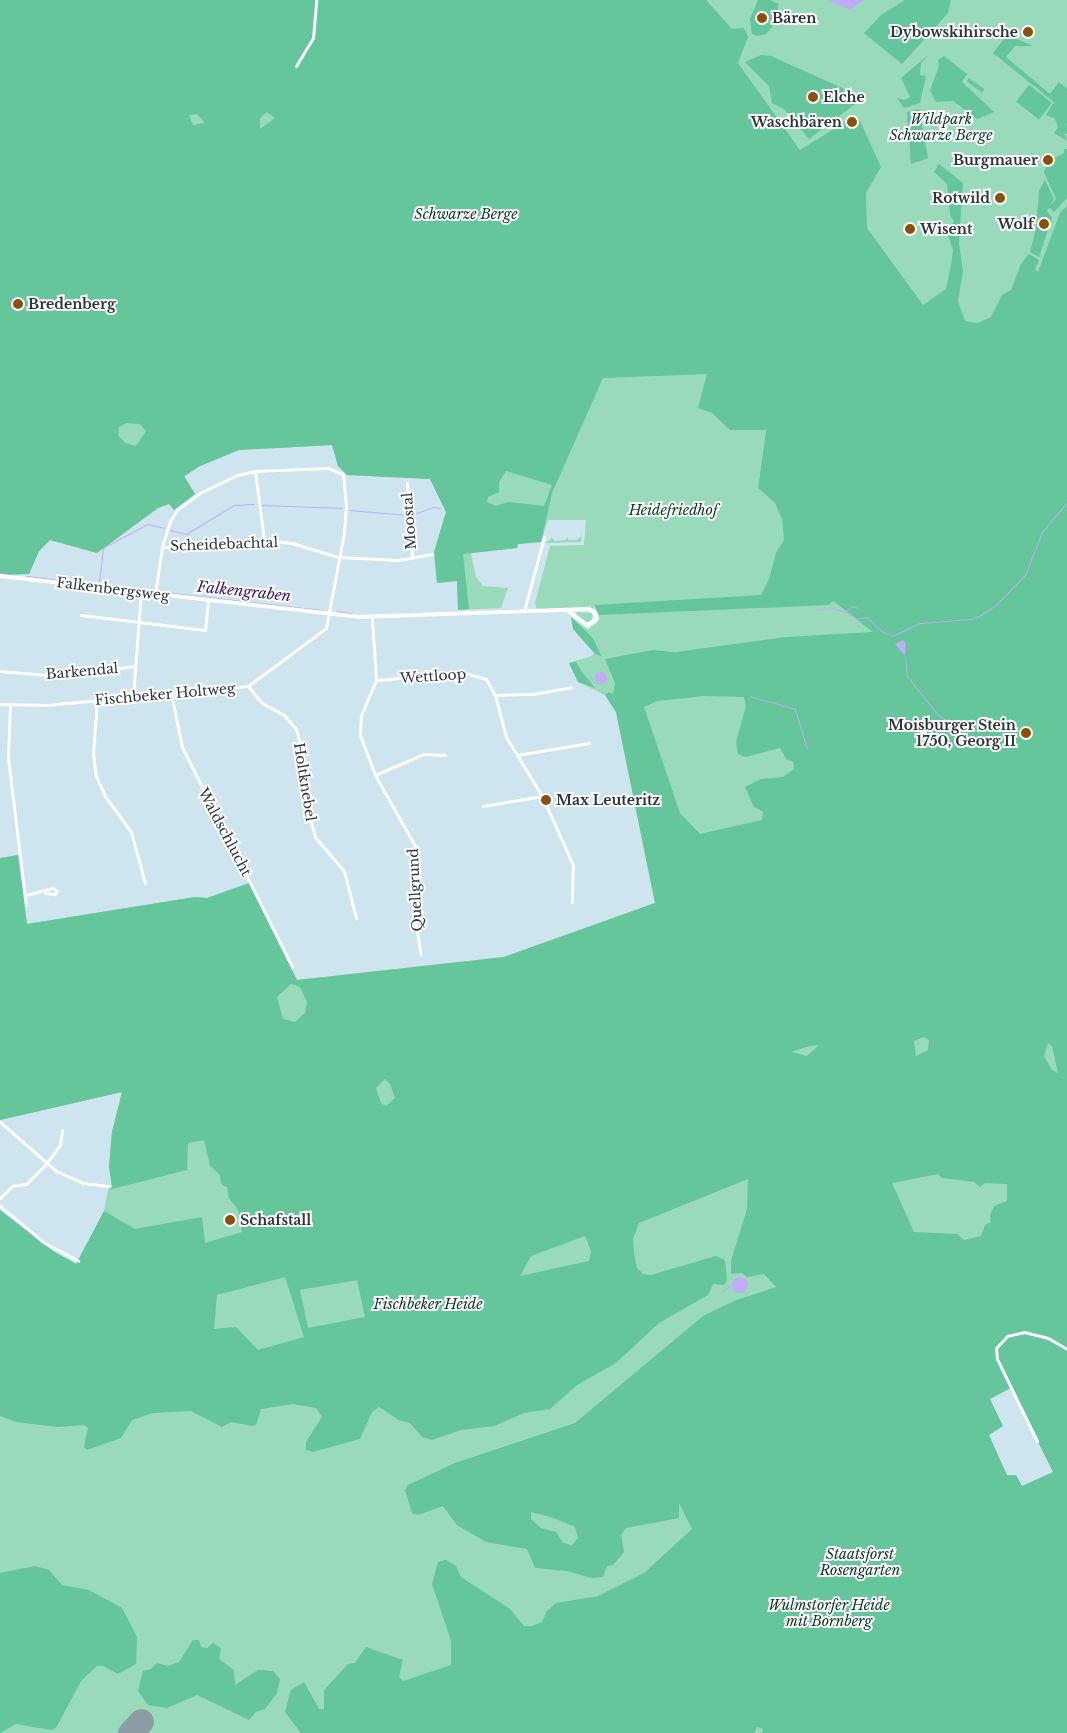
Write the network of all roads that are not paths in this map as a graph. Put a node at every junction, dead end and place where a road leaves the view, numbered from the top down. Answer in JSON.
{"nodes":[{"id":1,"x":316,"y":0,"type":"edge"},
{"id":2,"x":296,"y":66,"type":"dead end"},
{"id":3,"x":255,"y":471,"type":"junction"},
{"id":4,"x":407,"y":484,"type":"dead end"},
{"id":5,"x":544,"y":537,"type":"dead end"},
{"id":6,"x":264,"y":540,"type":"junction"},
{"id":7,"x":162,"y":547,"type":"junction"},
{"id":8,"x":432,"y":554,"type":"dead end"},
{"id":9,"x":338,"y":557,"type":"junction"},
{"id":10,"x":412,"y":558,"type":"junction"},
{"id":11,"x":0,"y":576,"type":"edge"},
{"id":12,"x":141,"y":592,"type":"junction"},
{"id":13,"x":156,"y":594,"type":"junction"},
{"id":14,"x":208,"y":601,"type":"junction"},
{"id":15,"x":567,"y":610,"type":"junction"},
{"id":16,"x":524,"y":612,"type":"junction"},
{"id":17,"x":329,"y":614,"type":"junction"},
{"id":18,"x":81,"y":615,"type":"dead end"},
{"id":19,"x":372,"y":618,"type":"junction"},
{"id":20,"x":137,"y":622,"type":"junction"},
{"id":21,"x":133,"y":666,"type":"junction"},
{"id":22,"x":0,"y":671,"type":"edge"},
{"id":23,"x":376,"y":680,"type":"junction"},
{"id":24,"x":248,"y":686,"type":"junction"},
{"id":25,"x":570,"y":687,"type":"dead end"},
{"id":26,"x":171,"y":693,"type":"junction"},
{"id":27,"x":133,"y":696,"type":"junction"},
{"id":28,"x":495,"y":696,"type":"junction"},
{"id":29,"x":97,"y":700,"type":"junction"},
{"id":30,"x":0,"y":704,"type":"edge"},
{"id":31,"x":10,"y":705,"type":"junction"},
{"id":32,"x":589,"y":743,"type":"dead end"},
{"id":33,"x":445,"y":755,"type":"dead end"},
{"id":34,"x":517,"y":755,"type":"junction"},
{"id":35,"x":375,"y":775,"type":"junction"},
{"id":36,"x":542,"y":796,"type":"junction"},
{"id":37,"x":483,"y":806,"type":"dead end"},
{"id":38,"x":145,"y":883,"type":"dead end"},
{"id":39,"x":46,"y":892,"type":"dead end"},
{"id":40,"x":26,"y":895,"type":"junction"},
{"id":41,"x":572,"y":902,"type":"dead end"},
{"id":42,"x":26,"y":905,"type":"dead end"},
{"id":43,"x":356,"y":918,"type":"dead end"},
{"id":44,"x":421,"y":955,"type":"dead end"},
{"id":45,"x":292,"y":967,"type":"dead end"},
{"id":46,"x":0,"y":1122,"type":"edge"},
{"id":47,"x":62,"y":1130,"type":"dead end"},
{"id":48,"x":46,"y":1164,"type":"junction"},
{"id":49,"x":109,"y":1186,"type":"dead end"},
{"id":50,"x":0,"y":1198,"type":"edge"},
{"id":51,"x":0,"y":1206,"type":"edge"},
{"id":52,"x":78,"y":1261,"type":"dead end"},
{"id":53,"x":1067,"y":1349,"type":"edge"},
{"id":54,"x":1037,"y":1441,"type":"dead end"}],
"edges":[{"from":1,"to":2,"type":"street"},
{"from":3,"to":6,"type":"street"},
{"from":3,"to":7,"type":"street"},
{"from":3,"to":9,"type":"street","name":"Fischbeker Holtweg"},
{"from":4,"to":10,"type":"street","name":"Moostal"},
{"from":5,"to":16,"type":"street"},
{"from":6,"to":7,"type":"street","name":"Scheidebachtal"},
{"from":6,"to":9,"type":"street","name":"Scheidebachtal"},
{"from":7,"to":13,"type":"street"},
{"from":8,"to":10,"type":"street","name":"Scheidebachtal"},
{"from":9,"to":10,"type":"street","name":"Scheidebachtal"},
{"from":9,"to":17,"type":"street","name":"Fischbeker Holtweg"},
{"from":11,"to":12,"type":"street","name":"Falkenbergsweg"},
{"from":12,"to":13,"type":"street","name":"Falkenbergsweg"},
{"from":12,"to":20,"type":"street"},
{"from":13,"to":14,"type":"street","name":"Falkenbergsweg"},
{"from":14,"to":17,"type":"street","name":"Falkenbergsweg"},
{"from":14,"to":20,"type":"street"},
{"from":15,"to":15,"type":"street","name":"Falkenbergsweg"},
{"from":15,"to":16,"type":"street","name":"Falkenbergsweg"},
{"from":16,"to":19,"type":"street","name":"Falkenbergsweg"},
{"from":17,"to":19,"type":"street","name":"Falkenbergsweg"},
{"from":17,"to":24,"type":"street","name":"Fischbeker Holtweg"},
{"from":18,"to":20,"type":"street"},
{"from":19,"to":23,"type":"street","name":"Quellgrund"},
{"from":20,"to":21,"type":"street"},
{"from":21,"to":22,"type":"street","name":"Barkendal"},
{"from":21,"to":27,"type":"street"},
{"from":23,"to":28,"type":"street","name":"Wettloop"},
{"from":23,"to":35,"type":"street","name":"Quellgrund"},
{"from":24,"to":26,"type":"street","name":"Fischbeker Holtweg"},
{"from":24,"to":43,"type":"street","name":"Holtknebel"},
{"from":25,"to":28,"type":"street"},
{"from":26,"to":27,"type":"street","name":"Fischbeker Holtweg"},
{"from":26,"to":45,"type":"street","name":"Waldschlucht"},
{"from":27,"to":29,"type":"street","name":"Fischbeker Holtweg"},
{"from":28,"to":34,"type":"street","name":"Wettloop"},
{"from":29,"to":31,"type":"street","name":"Fischbeker Holtweg"},
{"from":29,"to":38,"type":"street"},
{"from":30,"to":31,"type":"street","name":"Fischbeker Holtweg"},
{"from":31,"to":40,"type":"street"},
{"from":32,"to":34,"type":"street"},
{"from":33,"to":35,"type":"street"},
{"from":34,"to":36,"type":"street","name":"Wettloop"},
{"from":35,"to":44,"type":"street","name":"Quellgrund"},
{"from":36,"to":37,"type":"street"},
{"from":36,"to":41,"type":"street","name":"Wettloop"},
{"from":39,"to":40,"type":"street"},
{"from":40,"to":42,"type":"street"},
{"from":46,"to":48,"type":"street"},
{"from":47,"to":48,"type":"street"},
{"from":48,"to":49,"type":"street"},
{"from":48,"to":50,"type":"street"},
{"from":51,"to":52,"type":"street"},
{"from":53,"to":54,"type":"street"}]}
